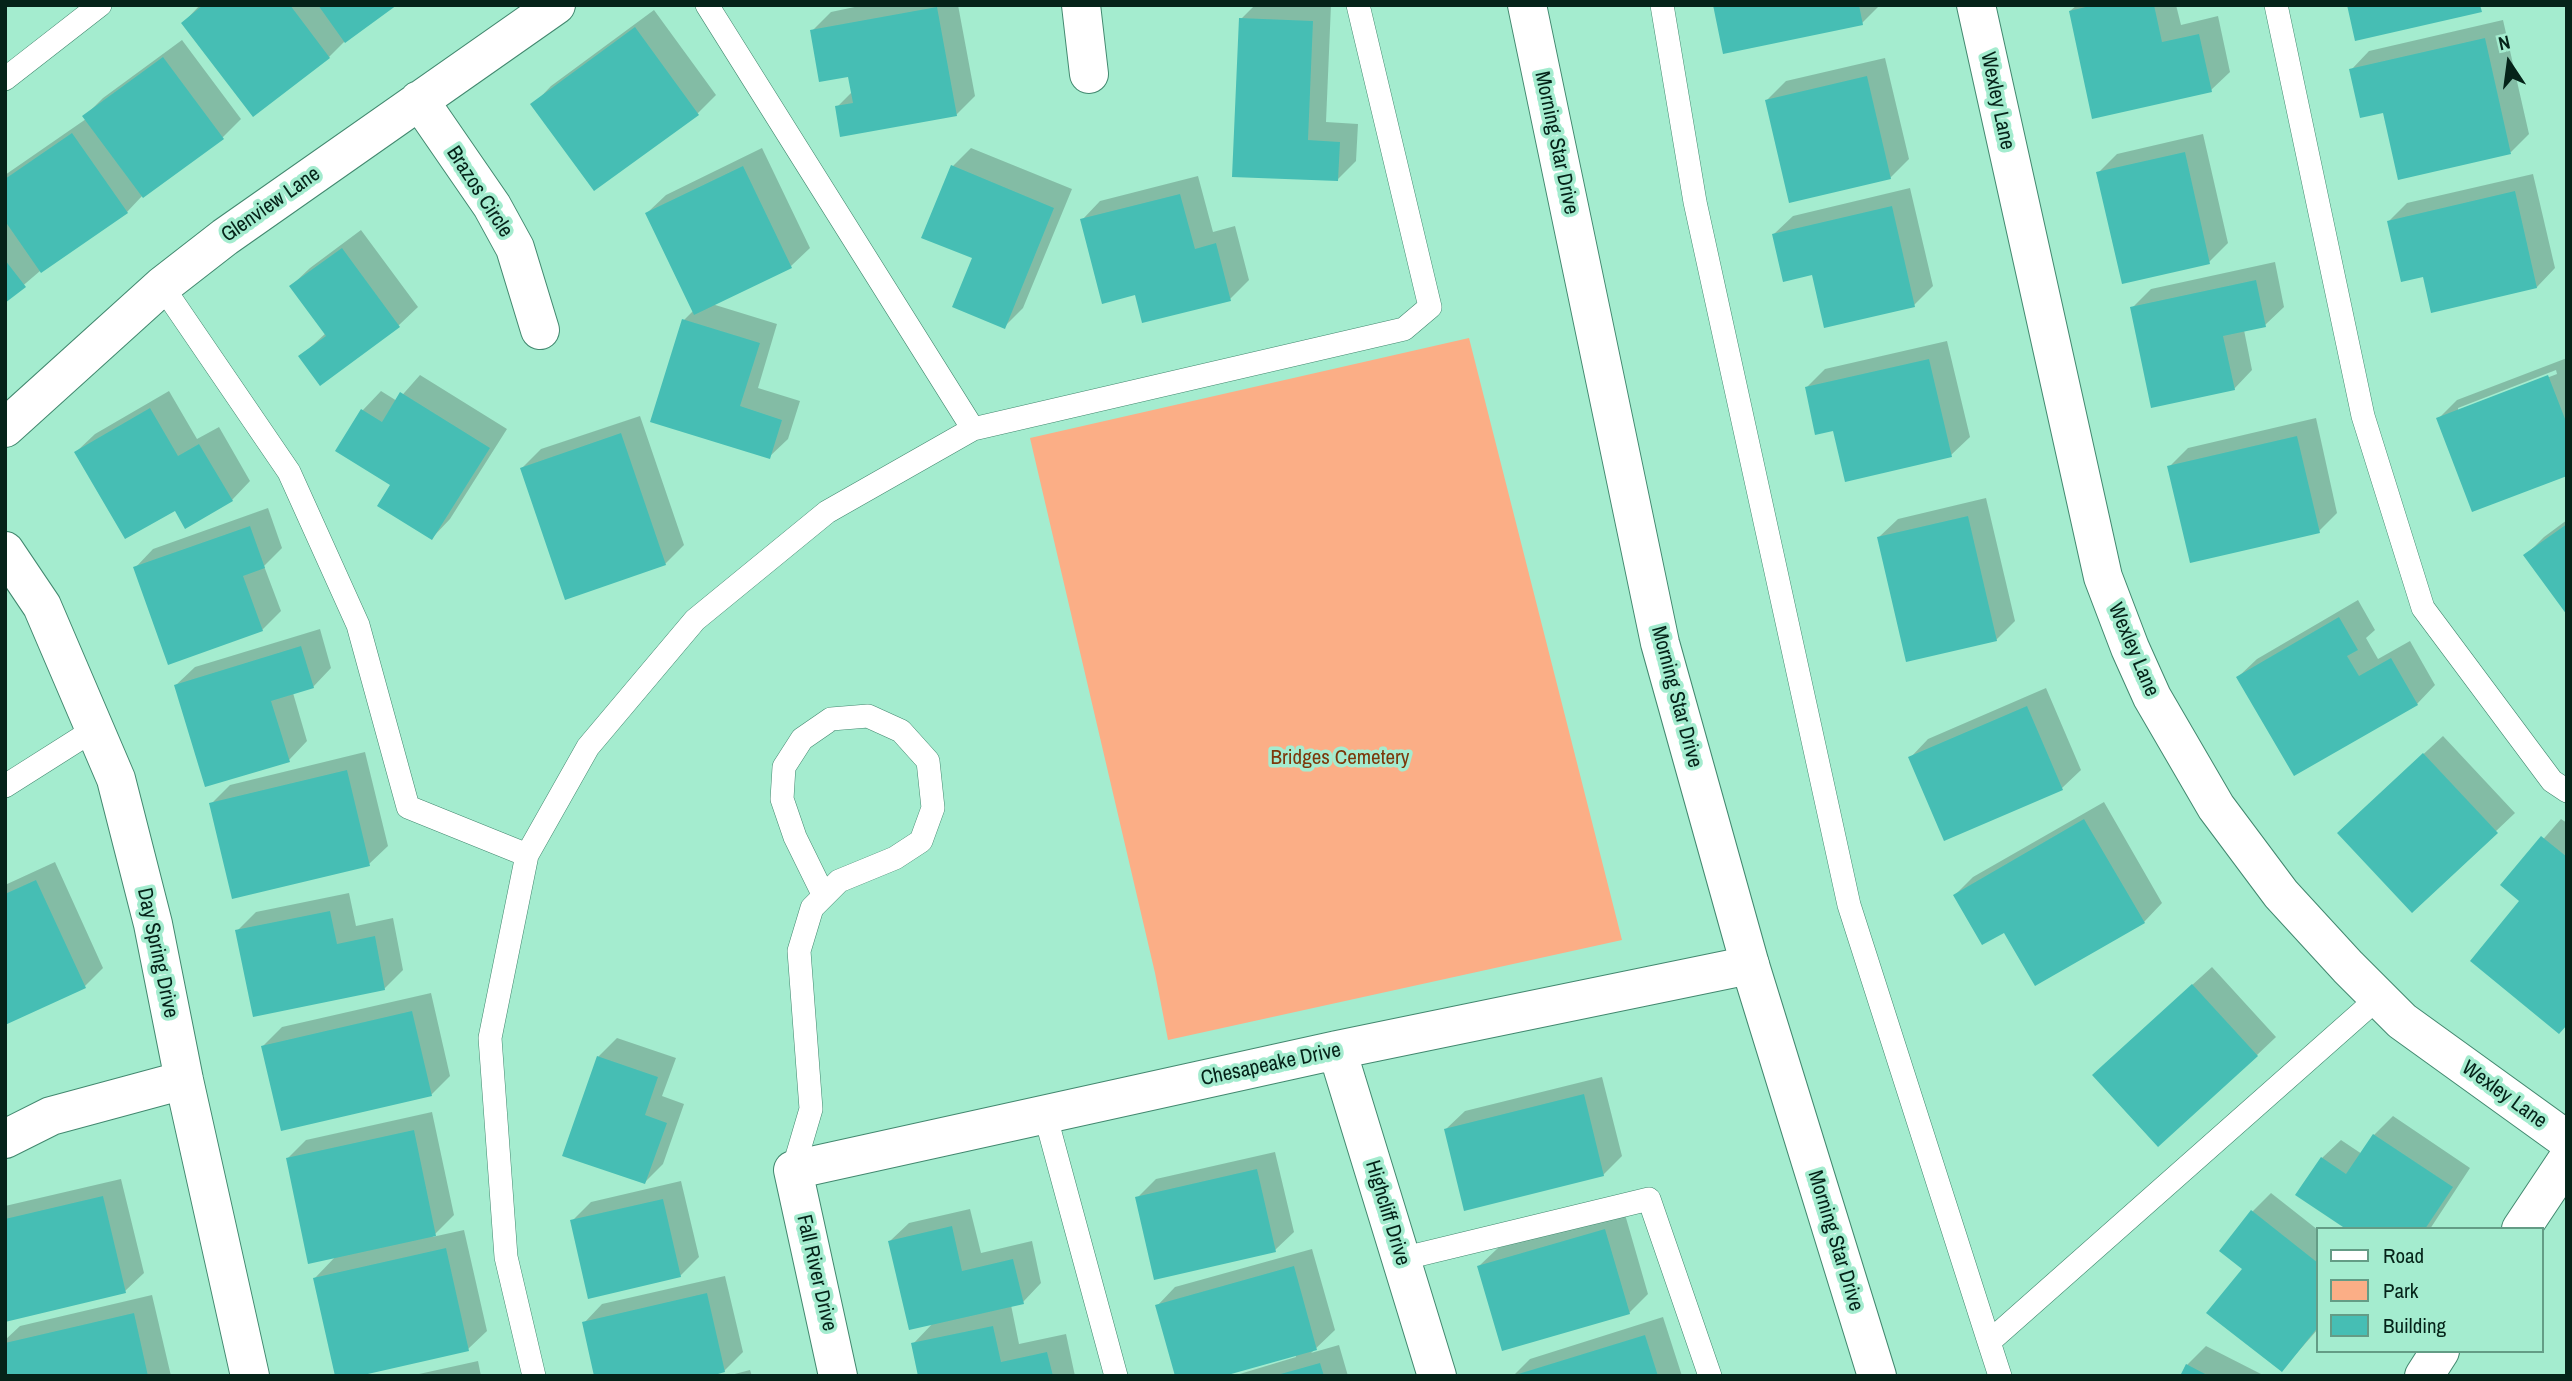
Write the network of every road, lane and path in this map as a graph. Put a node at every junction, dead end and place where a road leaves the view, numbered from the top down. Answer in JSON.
{"nodes":[{"id":1,"x":100,"y":5,"type":"edge"},
{"id":2,"x":556,"y":5,"type":"edge"},
{"id":3,"x":707,"y":5,"type":"edge"},
{"id":4,"x":1081,"y":5,"type":"edge"},
{"id":5,"x":1358,"y":5,"type":"edge"},
{"id":6,"x":1527,"y":5,"type":"edge"},
{"id":7,"x":1661,"y":5,"type":"edge"},
{"id":8,"x":1976,"y":5,"type":"edge"},
{"id":9,"x":2276,"y":5,"type":"edge"},
{"id":10,"x":1089,"y":74,"type":"dead end"},
{"id":11,"x":5,"y":79,"type":"edge"},
{"id":12,"x":419,"y":100,"type":"junction"},
{"id":13,"x":162,"y":286,"type":"junction"},
{"id":14,"x":540,"y":330,"type":"dead end"},
{"id":15,"x":5,"y":428,"type":"edge"},
{"id":16,"x":973,"y":429,"type":"junction"},
{"id":17,"x":5,"y":551,"type":"edge"},
{"id":18,"x":94,"y":729,"type":"junction"},
{"id":19,"x":5,"y":786,"type":"edge"},
{"id":20,"x":2567,"y":791,"type":"edge"},
{"id":21,"x":527,"y":855,"type":"junction"},
{"id":22,"x":824,"y":895,"type":"junction"},
{"id":23,"x":1750,"y":965,"type":"junction"},
{"id":24,"x":2378,"y":998,"type":"junction"},
{"id":25,"x":1337,"y":1050,"type":"junction"},
{"id":26,"x":184,"y":1080,"type":"junction"},
{"id":27,"x":1045,"y":1114,"type":"junction"},
{"id":28,"x":5,"y":1139,"type":"edge"},
{"id":29,"x":2567,"y":1140,"type":"edge"},
{"id":30,"x":2567,"y":1160,"type":"edge"},
{"id":31,"x":793,"y":1170,"type":"junction"},
{"id":32,"x":2522,"y":1227,"type":"edge"},
{"id":33,"x":1401,"y":1259,"type":"junction"},
{"id":34,"x":1989,"y":1342,"type":"junction"},
{"id":35,"x":2440,"y":1353,"type":"edge"},
{"id":36,"x":250,"y":1376,"type":"edge"},
{"id":37,"x":534,"y":1376,"type":"edge"},
{"id":38,"x":838,"y":1376,"type":"edge"},
{"id":39,"x":1116,"y":1376,"type":"edge"},
{"id":40,"x":1437,"y":1376,"type":"edge"},
{"id":41,"x":1710,"y":1376,"type":"edge"},
{"id":42,"x":1877,"y":1376,"type":"edge"},
{"id":43,"x":2000,"y":1376,"type":"edge"},
{"id":44,"x":2424,"y":1376,"type":"edge"}],
"edges":[{"from":1,"to":11,"type":"lane"},
{"from":2,"to":12,"type":"street","name":"Glenview Lane"},
{"from":3,"to":16,"type":"lane"},
{"from":4,"to":10,"type":"street"},
{"from":5,"to":16,"type":"lane"},
{"from":6,"to":23,"type":"street","name":"Morning Star Drive"},
{"from":7,"to":34,"type":"lane"},
{"from":8,"to":24,"type":"street","name":"Wexley Lane"},
{"from":9,"to":20,"type":"lane"},
{"from":12,"to":13,"type":"street","name":"Glenview Lane"},
{"from":12,"to":14,"type":"street","name":"Brazos Circle"},
{"from":13,"to":15,"type":"street","name":"Glenview Lane"},
{"from":13,"to":21,"type":"lane"},
{"from":16,"to":21,"type":"lane"},
{"from":17,"to":18,"type":"street","name":"Day Spring Drive"},
{"from":18,"to":19,"type":"lane"},
{"from":18,"to":26,"type":"street","name":"Day Spring Drive"},
{"from":21,"to":37,"type":"lane"},
{"from":22,"to":22,"type":"lane"},
{"from":22,"to":31,"type":"lane"},
{"from":23,"to":25,"type":"street","name":"Chesapeake Drive"},
{"from":23,"to":42,"type":"street","name":"Morning Star Drive"},
{"from":24,"to":29,"type":"street","name":"Wexley Lane"},
{"from":24,"to":34,"type":"lane"},
{"from":25,"to":27,"type":"street","name":"Chesapeake Drive"},
{"from":25,"to":33,"type":"street","name":"Highcliff Drive"},
{"from":26,"to":28,"type":"street"},
{"from":26,"to":36,"type":"street","name":"Day Spring Drive"},
{"from":27,"to":31,"type":"street","name":"Chesapeake Drive"},
{"from":27,"to":39,"type":"lane"},
{"from":30,"to":32,"type":"street"},
{"from":31,"to":38,"type":"street","name":"Fall River Drive"},
{"from":33,"to":40,"type":"street","name":"Highcliff Drive"},
{"from":33,"to":41,"type":"lane"},
{"from":34,"to":43,"type":"lane"},
{"from":35,"to":44,"type":"street"}]}
